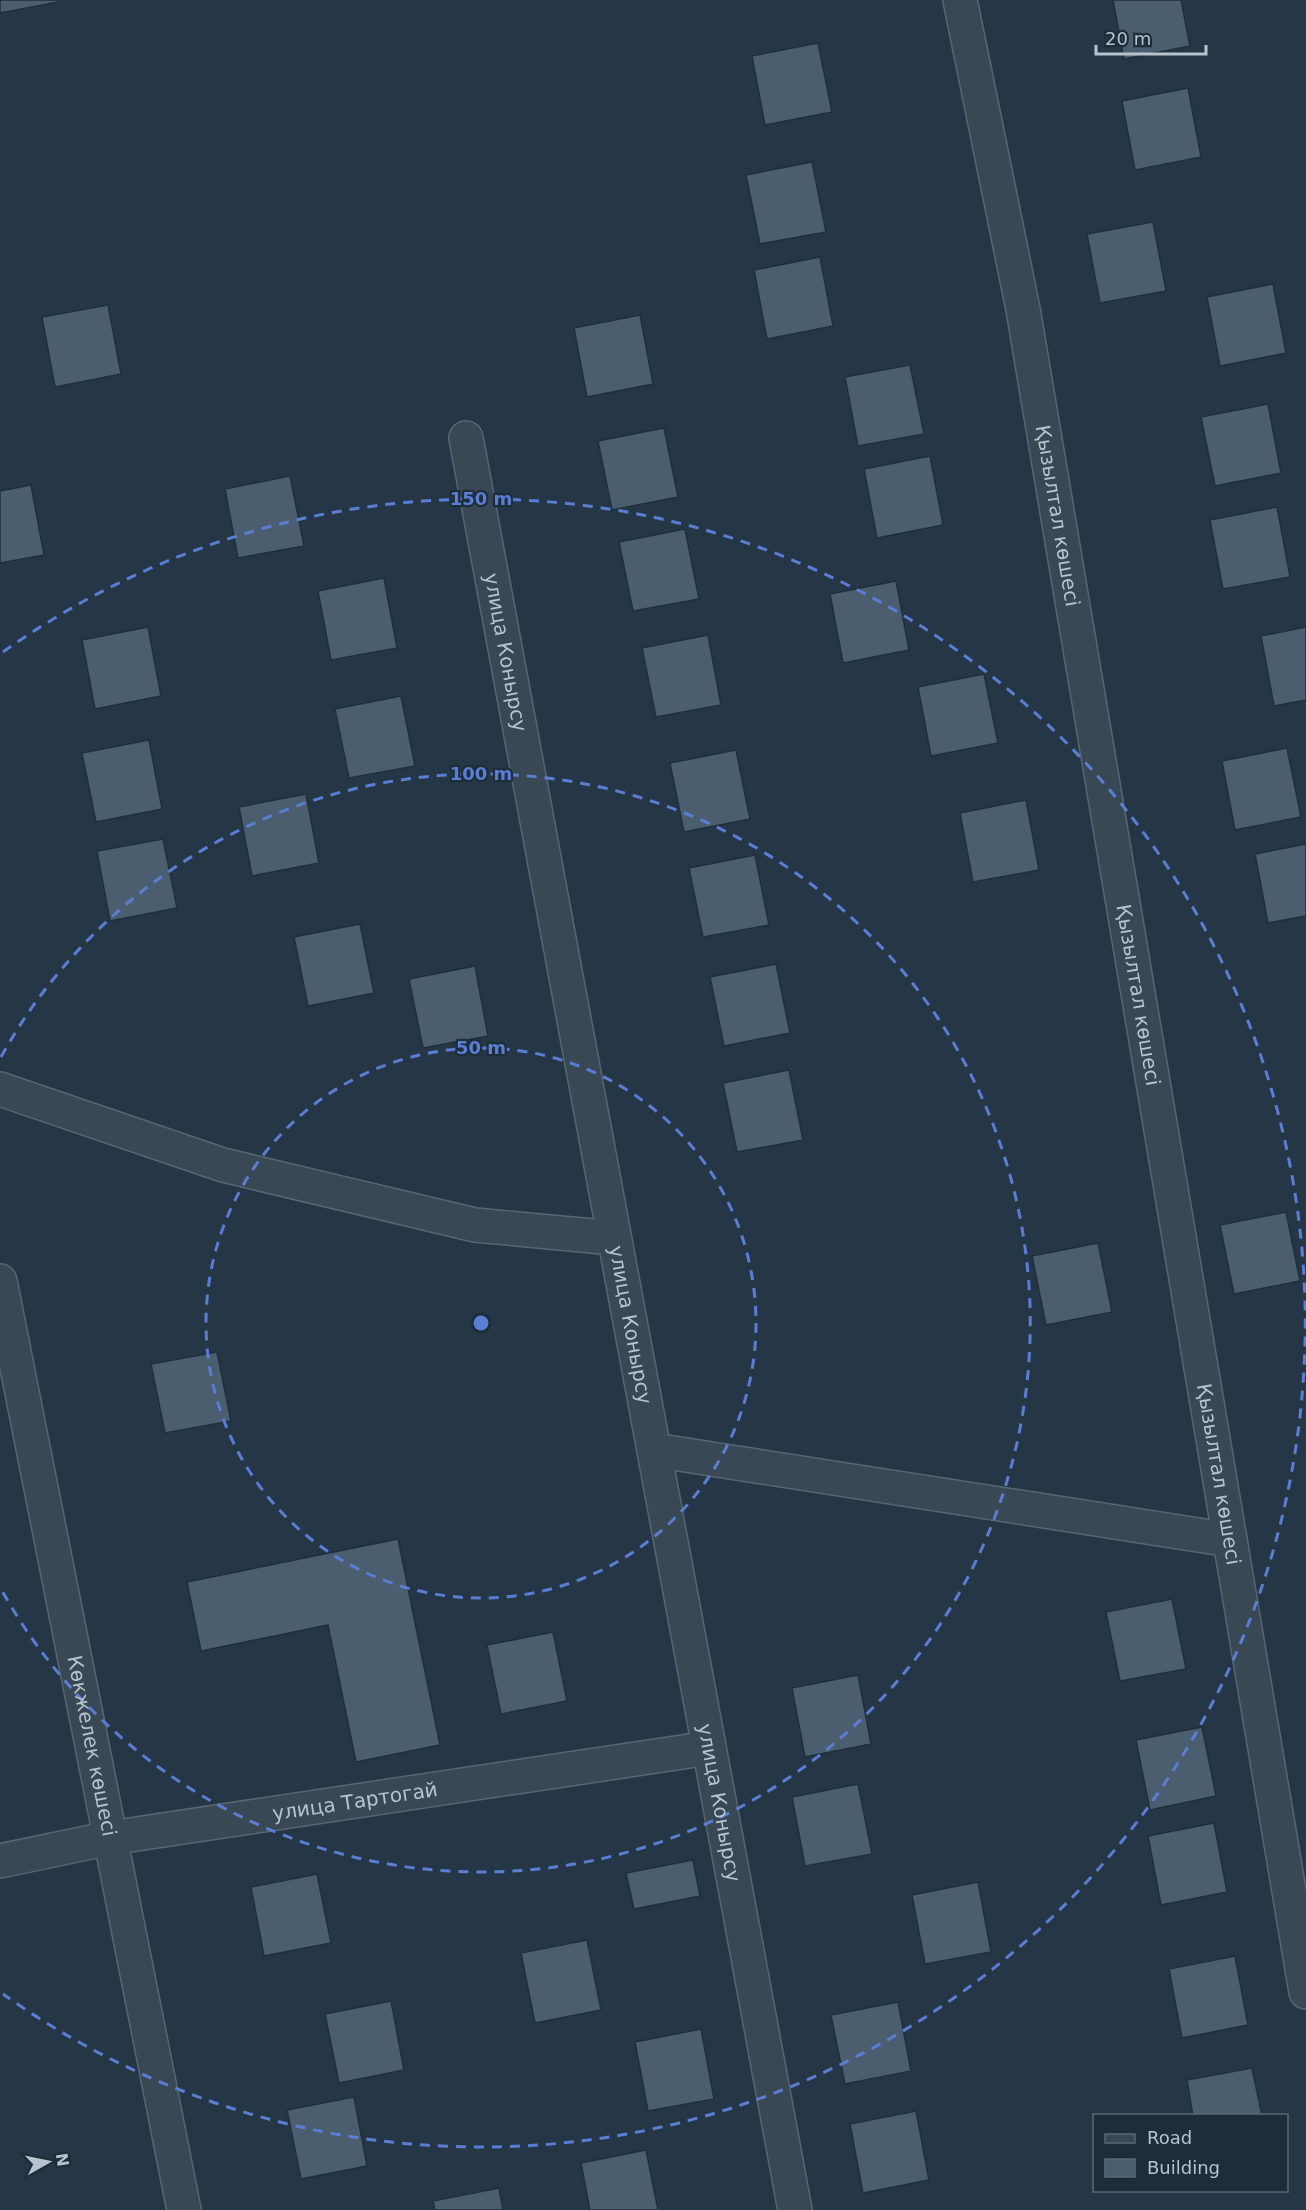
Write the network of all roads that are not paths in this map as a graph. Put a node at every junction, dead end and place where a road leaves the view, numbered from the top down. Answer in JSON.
{"nodes":[{"id":1,"x":960,"y":0,"type":"edge"},
{"id":2,"x":465,"y":438,"type":"dead end"},
{"id":3,"x":0,"y":1089,"type":"edge"},
{"id":4,"x":614,"y":1238,"type":"junction"},
{"id":5,"x":0,"y":1281,"type":"edge"},
{"id":6,"x":654,"y":1450,"type":"junction"},
{"id":7,"x":1230,"y":1540,"type":"junction"},
{"id":8,"x":710,"y":1748,"type":"junction"},
{"id":9,"x":110,"y":1839,"type":"junction"},
{"id":10,"x":0,"y":1861,"type":"edge"},
{"id":11,"x":1306,"y":1992,"type":"edge"},
{"id":12,"x":184,"y":2210,"type":"edge"},
{"id":13,"x":795,"y":2210,"type":"edge"}],
"edges":[{"from":1,"to":7,"type":"street","name":"Қызылтал көшесі"},
{"from":2,"to":4,"type":"street","name":"улица Конырсу"},
{"from":3,"to":4,"type":"street"},
{"from":4,"to":6,"type":"street","name":"улица Конырсу"},
{"from":5,"to":9,"type":"street","name":"Көкжелек көшесі"},
{"from":6,"to":7,"type":"street"},
{"from":6,"to":8,"type":"street","name":"улица Конырсу"},
{"from":7,"to":11,"type":"street","name":"Қызылтал көшесі"},
{"from":8,"to":9,"type":"street","name":"улица Тартогай"},
{"from":8,"to":13,"type":"street","name":"улица Конырсу"},
{"from":9,"to":10,"type":"street","name":"улица Тартогай"},
{"from":9,"to":12,"type":"street","name":"Көкжелек көшесі"}]}
